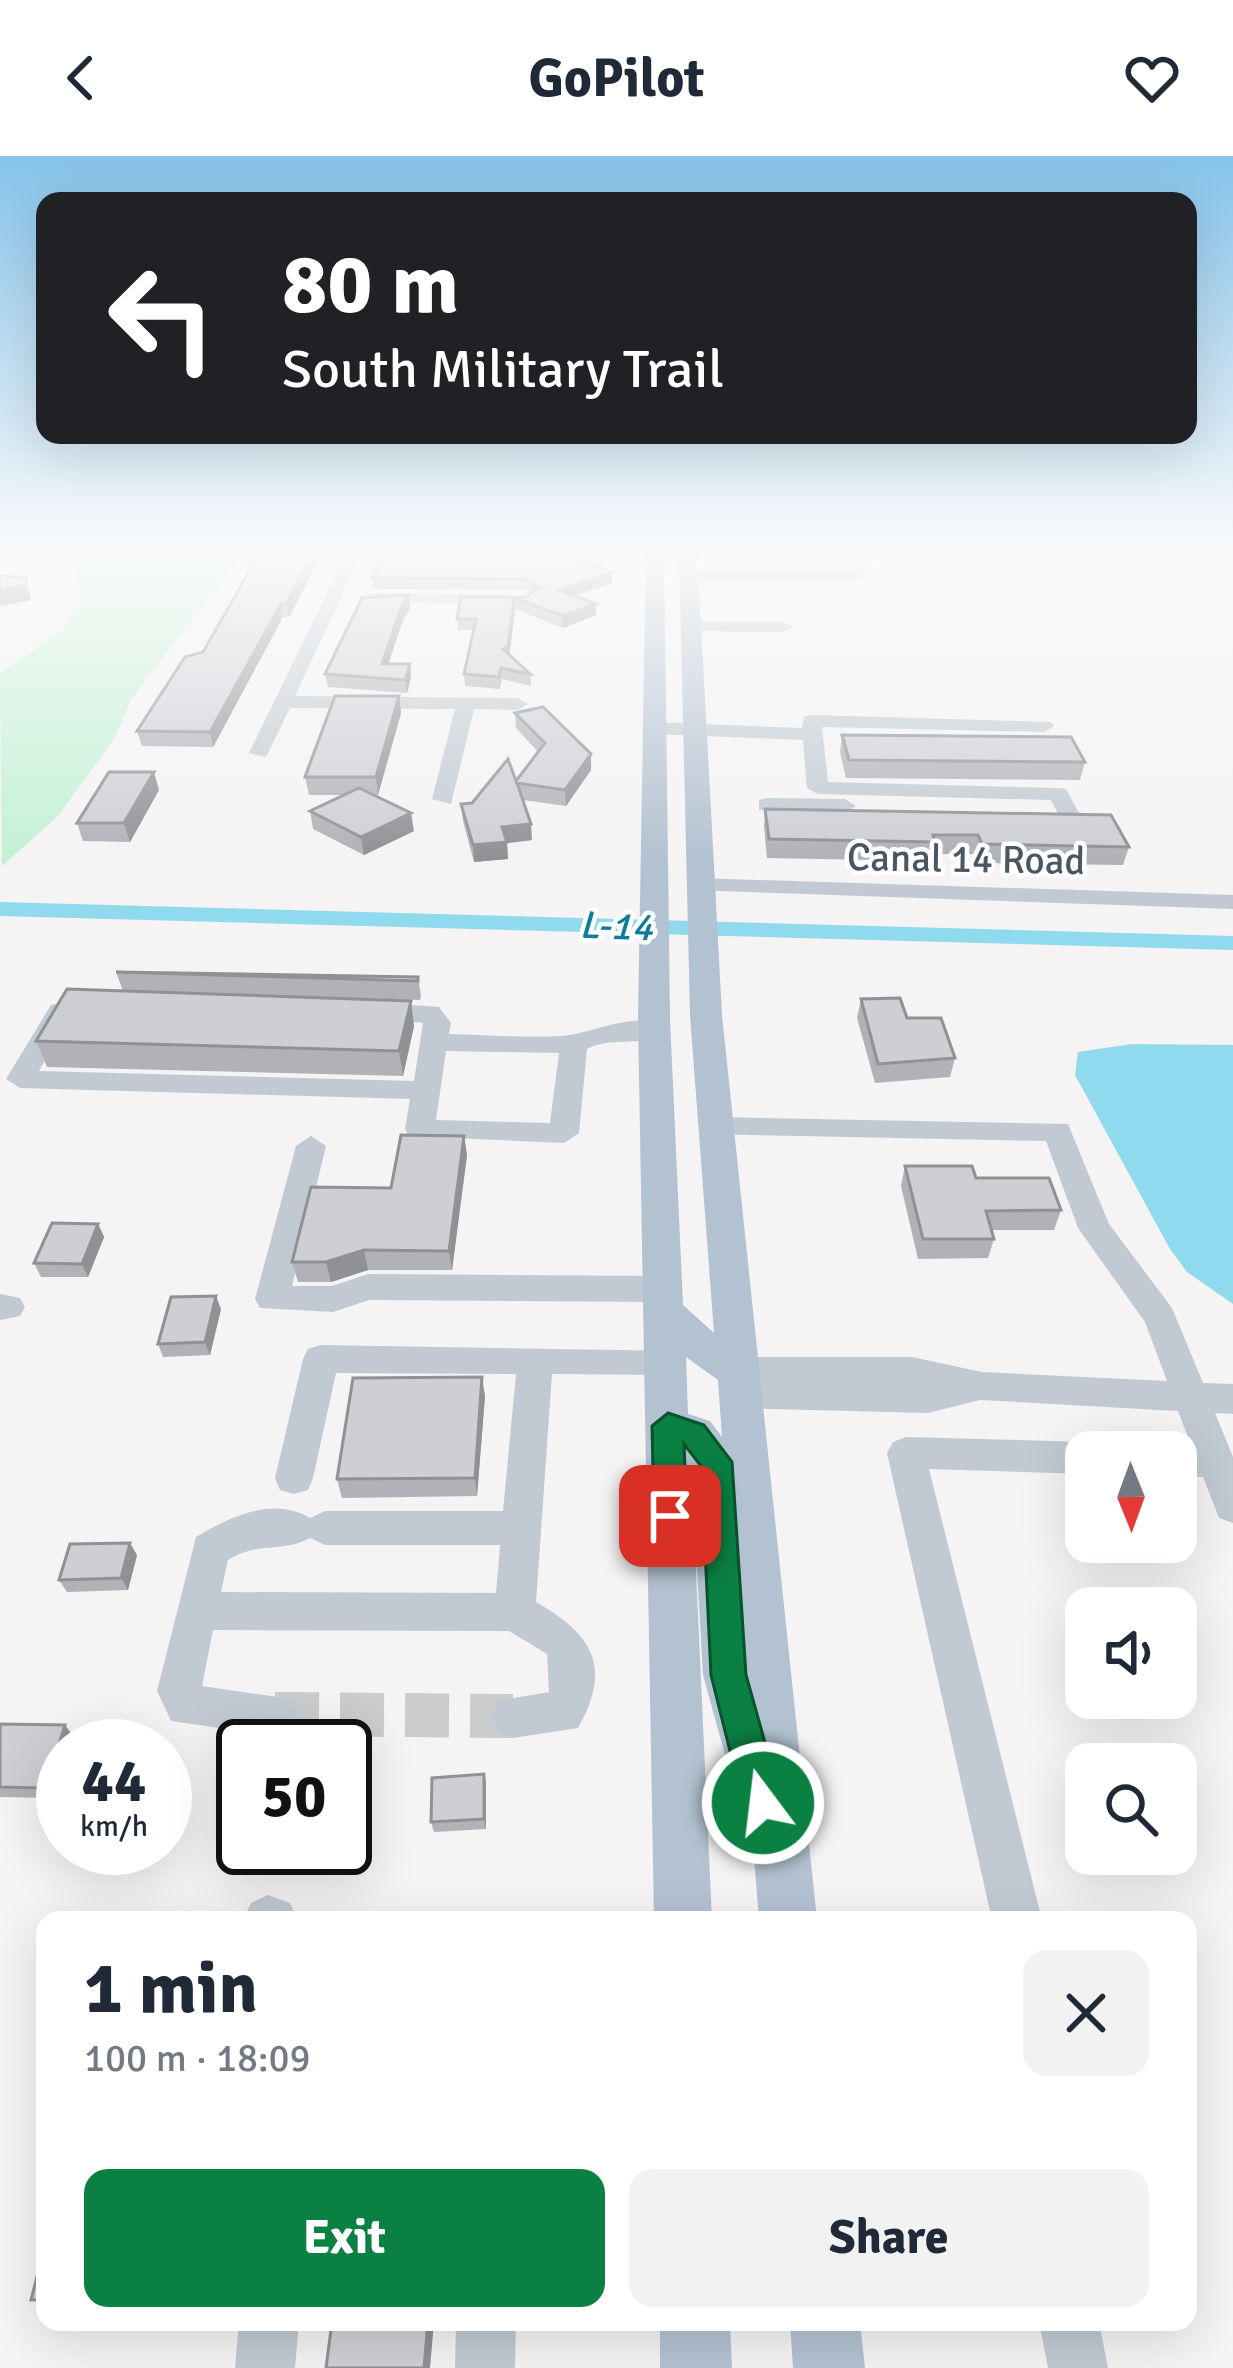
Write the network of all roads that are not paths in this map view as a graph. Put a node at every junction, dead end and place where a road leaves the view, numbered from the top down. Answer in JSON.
{"nodes":[{"id":1,"x":306,"y":653,"type":"edge"},
{"id":2,"x":655,"y":653,"type":"edge"},
{"id":3,"x":695,"y":653,"type":"edge"},
{"id":4,"x":283,"y":702,"type":"junction"},
{"id":5,"x":466,"y":704,"type":"junction"},
{"id":6,"x":518,"y":704,"type":"dead end"},
{"id":7,"x":754,"y":711,"type":"dead end"},
{"id":8,"x":899,"y":714,"type":"junction"},
{"id":9,"x":983,"y":715,"type":"junction"},
{"id":10,"x":810,"y":722,"type":"junction"},
{"id":11,"x":1044,"y":726,"type":"dead end"},
{"id":12,"x":654,"y":728,"type":"junction"},
{"id":13,"x":699,"y":729,"type":"junction"},
{"id":14,"x":910,"y":745,"type":"edge"},
{"id":15,"x":996,"y":746,"type":"edge"},
{"id":16,"x":259,"y":753,"type":"dead end"},
{"id":17,"x":924,"y":791,"type":"junction"},
{"id":18,"x":1002,"y":793,"type":"junction"},
{"id":19,"x":820,"y":797,"type":"junction"},
{"id":20,"x":443,"y":799,"type":"dead end"},
{"id":21,"x":766,"y":805,"type":"edge"},
{"id":22,"x":865,"y":806,"type":"edge"},
{"id":23,"x":934,"y":820,"type":"edge"},
{"id":24,"x":1016,"y":822,"type":"edge"},
{"id":25,"x":1074,"y":824,"type":"edge"},
{"id":26,"x":698,"y":895,"type":"junction"},
{"id":27,"x":1233,"y":902,"type":"edge"},
{"id":28,"x":88,"y":1002,"type":"edge"},
{"id":29,"x":337,"y":1009,"type":"edge"},
{"id":30,"x":655,"y":1025,"type":"junction"},
{"id":31,"x":437,"y":1042,"type":"junction"},
{"id":32,"x":574,"y":1045,"type":"junction"},
{"id":33,"x":426,"y":1090,"type":"junction"},
{"id":34,"x":717,"y":1127,"type":"junction"},
{"id":35,"x":311,"y":1147,"type":"dead end"},
{"id":36,"x":663,"y":1300,"type":"junction"},
{"id":37,"x":535,"y":1360,"type":"junction"},
{"id":38,"x":666,"y":1360,"type":"junction"},
{"id":39,"x":739,"y":1385,"type":"junction"},
{"id":40,"x":1192,"y":1396,"type":"junction"},
{"id":41,"x":1233,"y":1399,"type":"edge"},
{"id":42,"x":668,"y":1426,"type":"junction"},
{"id":43,"x":1065,"y":1457,"type":"edge"},
{"id":44,"x":1197,"y":1461,"type":"edge"},
{"id":45,"x":1216,"y":1462,"type":"junction"},
{"id":46,"x":294,"y":1478,"type":"dead end"},
{"id":47,"x":1233,"y":1506,"type":"edge"},
{"id":48,"x":522,"y":1528,"type":"junction"},
{"id":49,"x":197,"y":1610,"type":"junction"},
{"id":50,"x":514,"y":1612,"type":"junction"},
{"id":51,"x":275,"y":1714,"type":"tunnel mouth"},
{"id":52,"x":513,"y":1716,"type":"tunnel mouth"},
{"id":53,"x":787,"y":1904,"type":"edge"},
{"id":54,"x":683,"y":1911,"type":"edge"},
{"id":55,"x":1015,"y":1911,"type":"edge"},
{"id":56,"x":268,"y":2331,"type":"edge"},
{"id":57,"x":486,"y":2331,"type":"edge"},
{"id":58,"x":695,"y":2331,"type":"edge"},
{"id":59,"x":826,"y":2331,"type":"edge"},
{"id":60,"x":1072,"y":2331,"type":"edge"},
{"id":61,"x":265,"y":2368,"type":"edge"},
{"id":62,"x":485,"y":2368,"type":"edge"},
{"id":63,"x":696,"y":2368,"type":"edge"},
{"id":64,"x":829,"y":2368,"type":"edge"},
{"id":65,"x":1078,"y":2368,"type":"edge"}],
"edges":[{"from":1,"to":4,"type":"street"},
{"from":2,"to":12,"type":"main road"},
{"from":3,"to":13,"type":"main road"},
{"from":4,"to":5,"type":"street"},
{"from":4,"to":16,"type":"street"},
{"from":5,"to":6,"type":"street"},
{"from":5,"to":20,"type":"street"},
{"from":7,"to":10,"type":"street"},
{"from":8,"to":9,"type":"street"},
{"from":8,"to":10,"type":"street"},
{"from":8,"to":14,"type":"street"},
{"from":9,"to":11,"type":"street"},
{"from":9,"to":15,"type":"street"},
{"from":10,"to":13,"type":"street"},
{"from":10,"to":19,"type":"street"},
{"from":12,"to":13,"type":"street"},
{"from":12,"to":30,"type":"main road"},
{"from":13,"to":26,"type":"main road"},
{"from":17,"to":18,"type":"street"},
{"from":17,"to":19,"type":"street"},
{"from":17,"to":23,"type":"street"},
{"from":18,"to":24,"type":"street"},
{"from":18,"to":25,"type":"street"},
{"from":19,"to":21,"type":"street"},
{"from":19,"to":22,"type":"street"},
{"from":26,"to":27,"type":"street","name":"Canal 14 Road"},
{"from":26,"to":34,"type":"main road"},
{"from":28,"to":33,"type":"street"},
{"from":29,"to":31,"type":"street"},
{"from":30,"to":32,"type":"street"},
{"from":30,"to":36,"type":"main road"},
{"from":31,"to":32,"type":"street"},
{"from":31,"to":33,"type":"street"},
{"from":32,"to":33,"type":"street"},
{"from":34,"to":39,"type":"main road"},
{"from":34,"to":40,"type":"street"},
{"from":35,"to":36,"type":"street"},
{"from":36,"to":38,"type":"main road"},
{"from":36,"to":39,"type":"main road"},
{"from":37,"to":38,"type":"street"},
{"from":37,"to":46,"type":"street"},
{"from":37,"to":48,"type":"street"},
{"from":38,"to":42,"type":"main road"},
{"from":39,"to":40,"type":"street"},
{"from":39,"to":53,"type":"main road"},
{"from":40,"to":41,"type":"street"},
{"from":40,"to":45,"type":"street"},
{"from":42,"to":53,"type":"main road"},
{"from":42,"to":54,"type":"main road"},
{"from":43,"to":55,"type":"street"},
{"from":44,"to":45,"type":"street"},
{"from":45,"to":47,"type":"street"},
{"from":48,"to":49,"type":"street"},
{"from":48,"to":50,"type":"street"},
{"from":49,"to":50,"type":"street"},
{"from":49,"to":51,"type":"street"},
{"from":50,"to":52,"type":"street"},
{"from":56,"to":61,"type":"street"},
{"from":57,"to":62,"type":"street"},
{"from":58,"to":63,"type":"main road"},
{"from":59,"to":64,"type":"main road"},
{"from":60,"to":65,"type":"street"}]}
